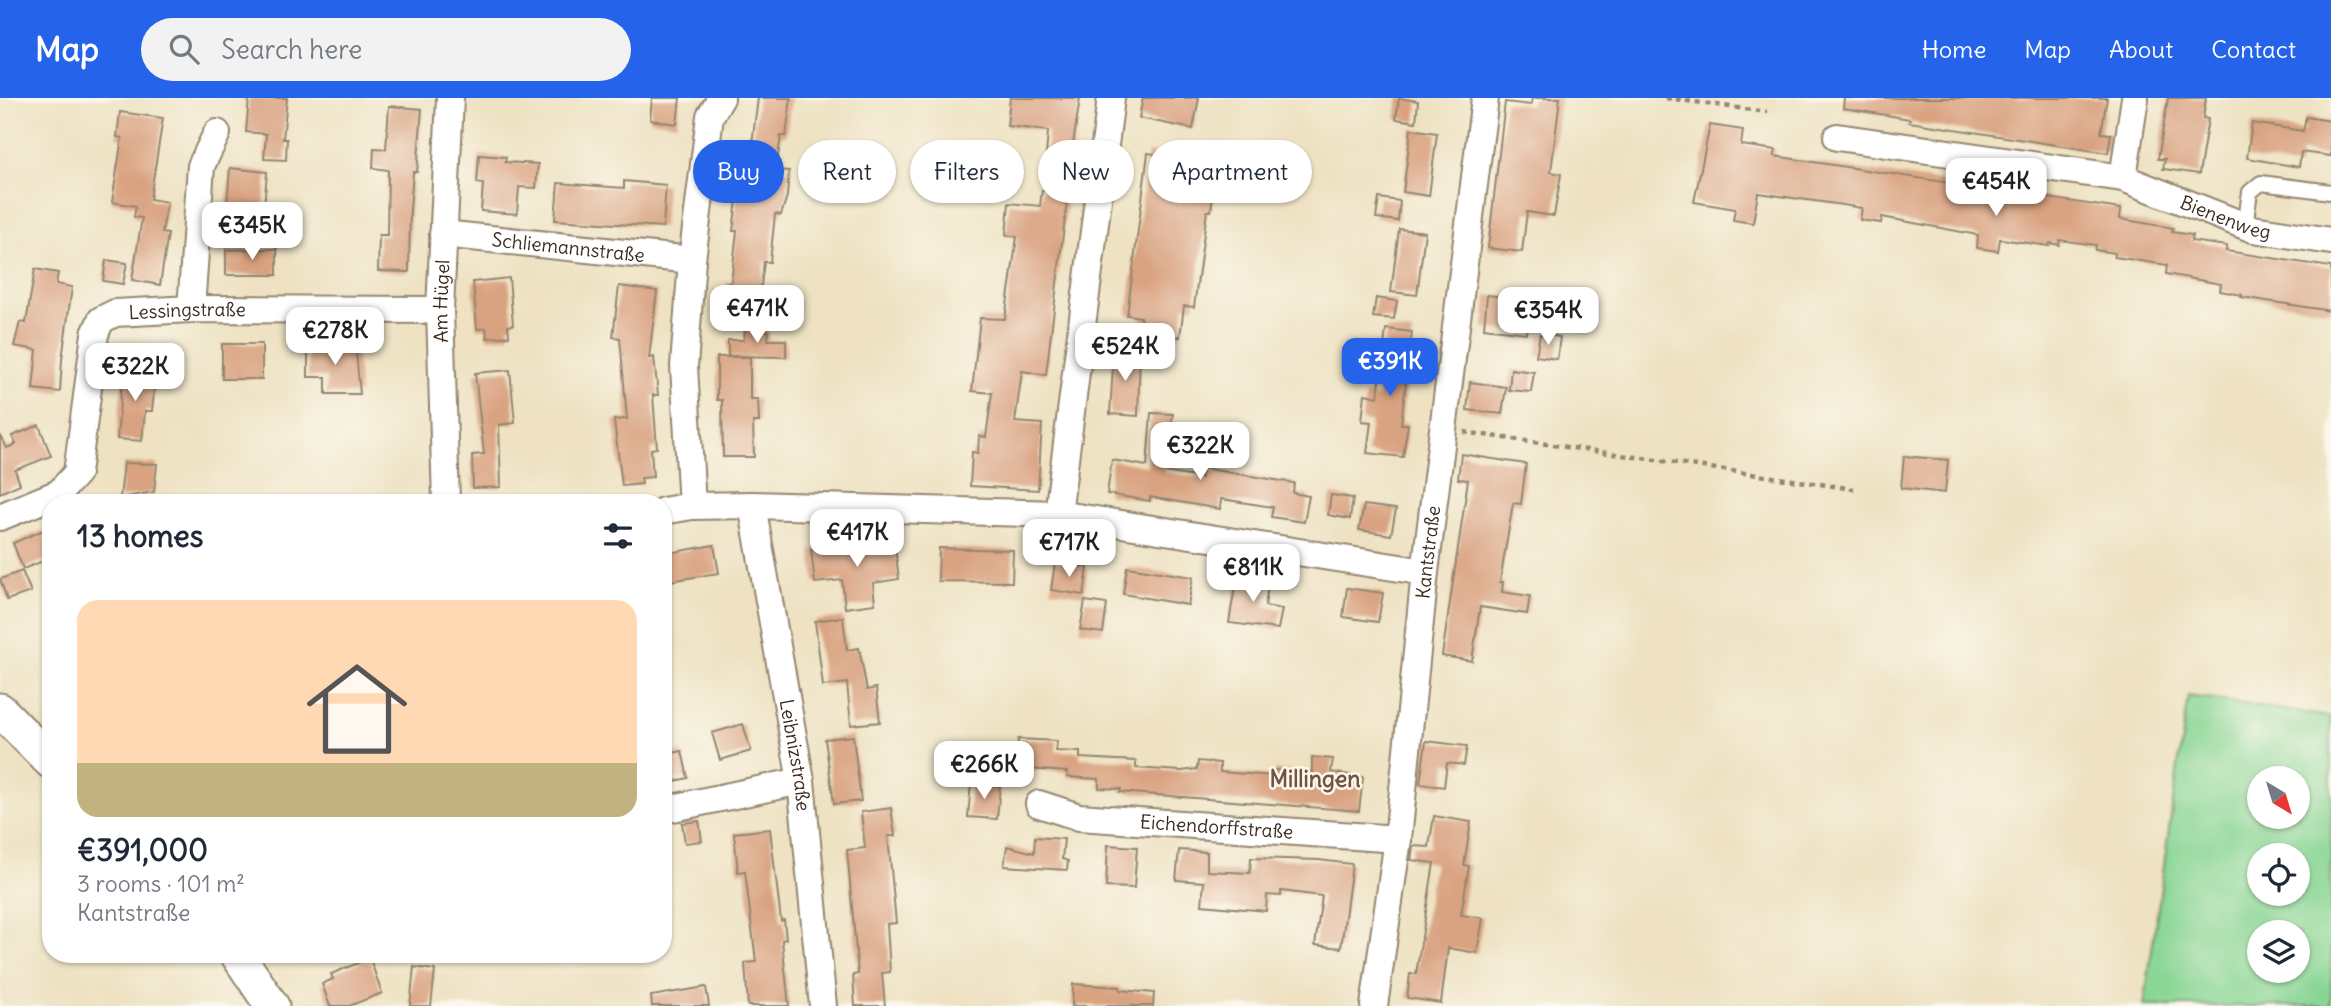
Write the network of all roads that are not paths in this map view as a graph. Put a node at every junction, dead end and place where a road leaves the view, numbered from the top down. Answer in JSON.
{"nodes":[{"id":1,"x":450,"y":98,"type":"edge"},
{"id":2,"x":721,"y":98,"type":"edge"},
{"id":3,"x":1111,"y":98,"type":"edge"},
{"id":4,"x":1485,"y":98,"type":"edge"},
{"id":5,"x":2135,"y":98,"type":"edge"},
{"id":6,"x":217,"y":133,"type":"dead end"},
{"id":7,"x":1837,"y":136,"type":"dead end"},
{"id":8,"x":2123,"y":178,"type":"junction"},
{"id":9,"x":2331,"y":192,"type":"edge"},
{"id":10,"x":2245,"y":226,"type":"junction"},
{"id":11,"x":443,"y":234,"type":"junction"},
{"id":12,"x":2331,"y":241,"type":"edge"},
{"id":13,"x":692,"y":260,"type":"junction"},
{"id":14,"x":191,"y":310,"type":"junction"},
{"id":15,"x":440,"y":310,"type":"junction"},
{"id":16,"x":57,"y":494,"type":"edge"},
{"id":17,"x":446,"y":494,"type":"edge"},
{"id":18,"x":42,"y":500,"type":"edge"},
{"id":19,"x":752,"y":505,"type":"junction"},
{"id":20,"x":692,"y":506,"type":"junction"},
{"id":21,"x":672,"y":509,"type":"edge"},
{"id":22,"x":1058,"y":514,"type":"junction"},
{"id":23,"x":0,"y":517,"type":"edge"},
{"id":24,"x":1425,"y":572,"type":"junction"},
{"id":25,"x":0,"y":710,"type":"edge"},
{"id":26,"x":42,"y":752,"type":"edge"},
{"id":27,"x":801,"y":781,"type":"junction"},
{"id":28,"x":1039,"y":804,"type":"dead end"},
{"id":29,"x":672,"y":808,"type":"edge"},
{"id":30,"x":1398,"y":839,"type":"junction"},
{"id":31,"x":243,"y":963,"type":"edge"},
{"id":32,"x":272,"y":1006,"type":"edge"},
{"id":33,"x":823,"y":1006,"type":"edge"},
{"id":34,"x":1374,"y":1006,"type":"edge"}],
"edges":[{"from":1,"to":11,"type":"street","name":"Am Hügel"},
{"from":2,"to":13,"type":"street"},
{"from":3,"to":22,"type":"street"},
{"from":4,"to":24,"type":"street","name":"Kantstraße"},
{"from":5,"to":8,"type":"street"},
{"from":6,"to":14,"type":"street"},
{"from":7,"to":8,"type":"street","name":"Bienenweg"},
{"from":8,"to":10,"type":"street","name":"Bienenweg"},
{"from":9,"to":10,"type":"lane"},
{"from":10,"to":12,"type":"street","name":"Bienenweg"},
{"from":11,"to":13,"type":"street","name":"Schliemannstraße"},
{"from":11,"to":15,"type":"street","name":"Am Hügel"},
{"from":13,"to":20,"type":"street"},
{"from":14,"to":15,"type":"street","name":"Lessingstraße"},
{"from":14,"to":16,"type":"street","name":"Lessingstraße"},
{"from":15,"to":17,"type":"street","name":"Am Hügel"},
{"from":18,"to":23,"type":"street","name":"Lessingstraße"},
{"from":19,"to":20,"type":"street"},
{"from":19,"to":22,"type":"street"},
{"from":19,"to":27,"type":"street","name":"Leibnizstraße"},
{"from":20,"to":21,"type":"street"},
{"from":22,"to":24,"type":"street"},
{"from":24,"to":30,"type":"street","name":"Kantstraße"},
{"from":25,"to":26,"type":"street"},
{"from":27,"to":29,"type":"street"},
{"from":27,"to":33,"type":"street","name":"Leibnizstraße"},
{"from":28,"to":30,"type":"street","name":"Eichendorffstraße"},
{"from":30,"to":34,"type":"street","name":"Kantstraße"},
{"from":31,"to":32,"type":"street"}]}
